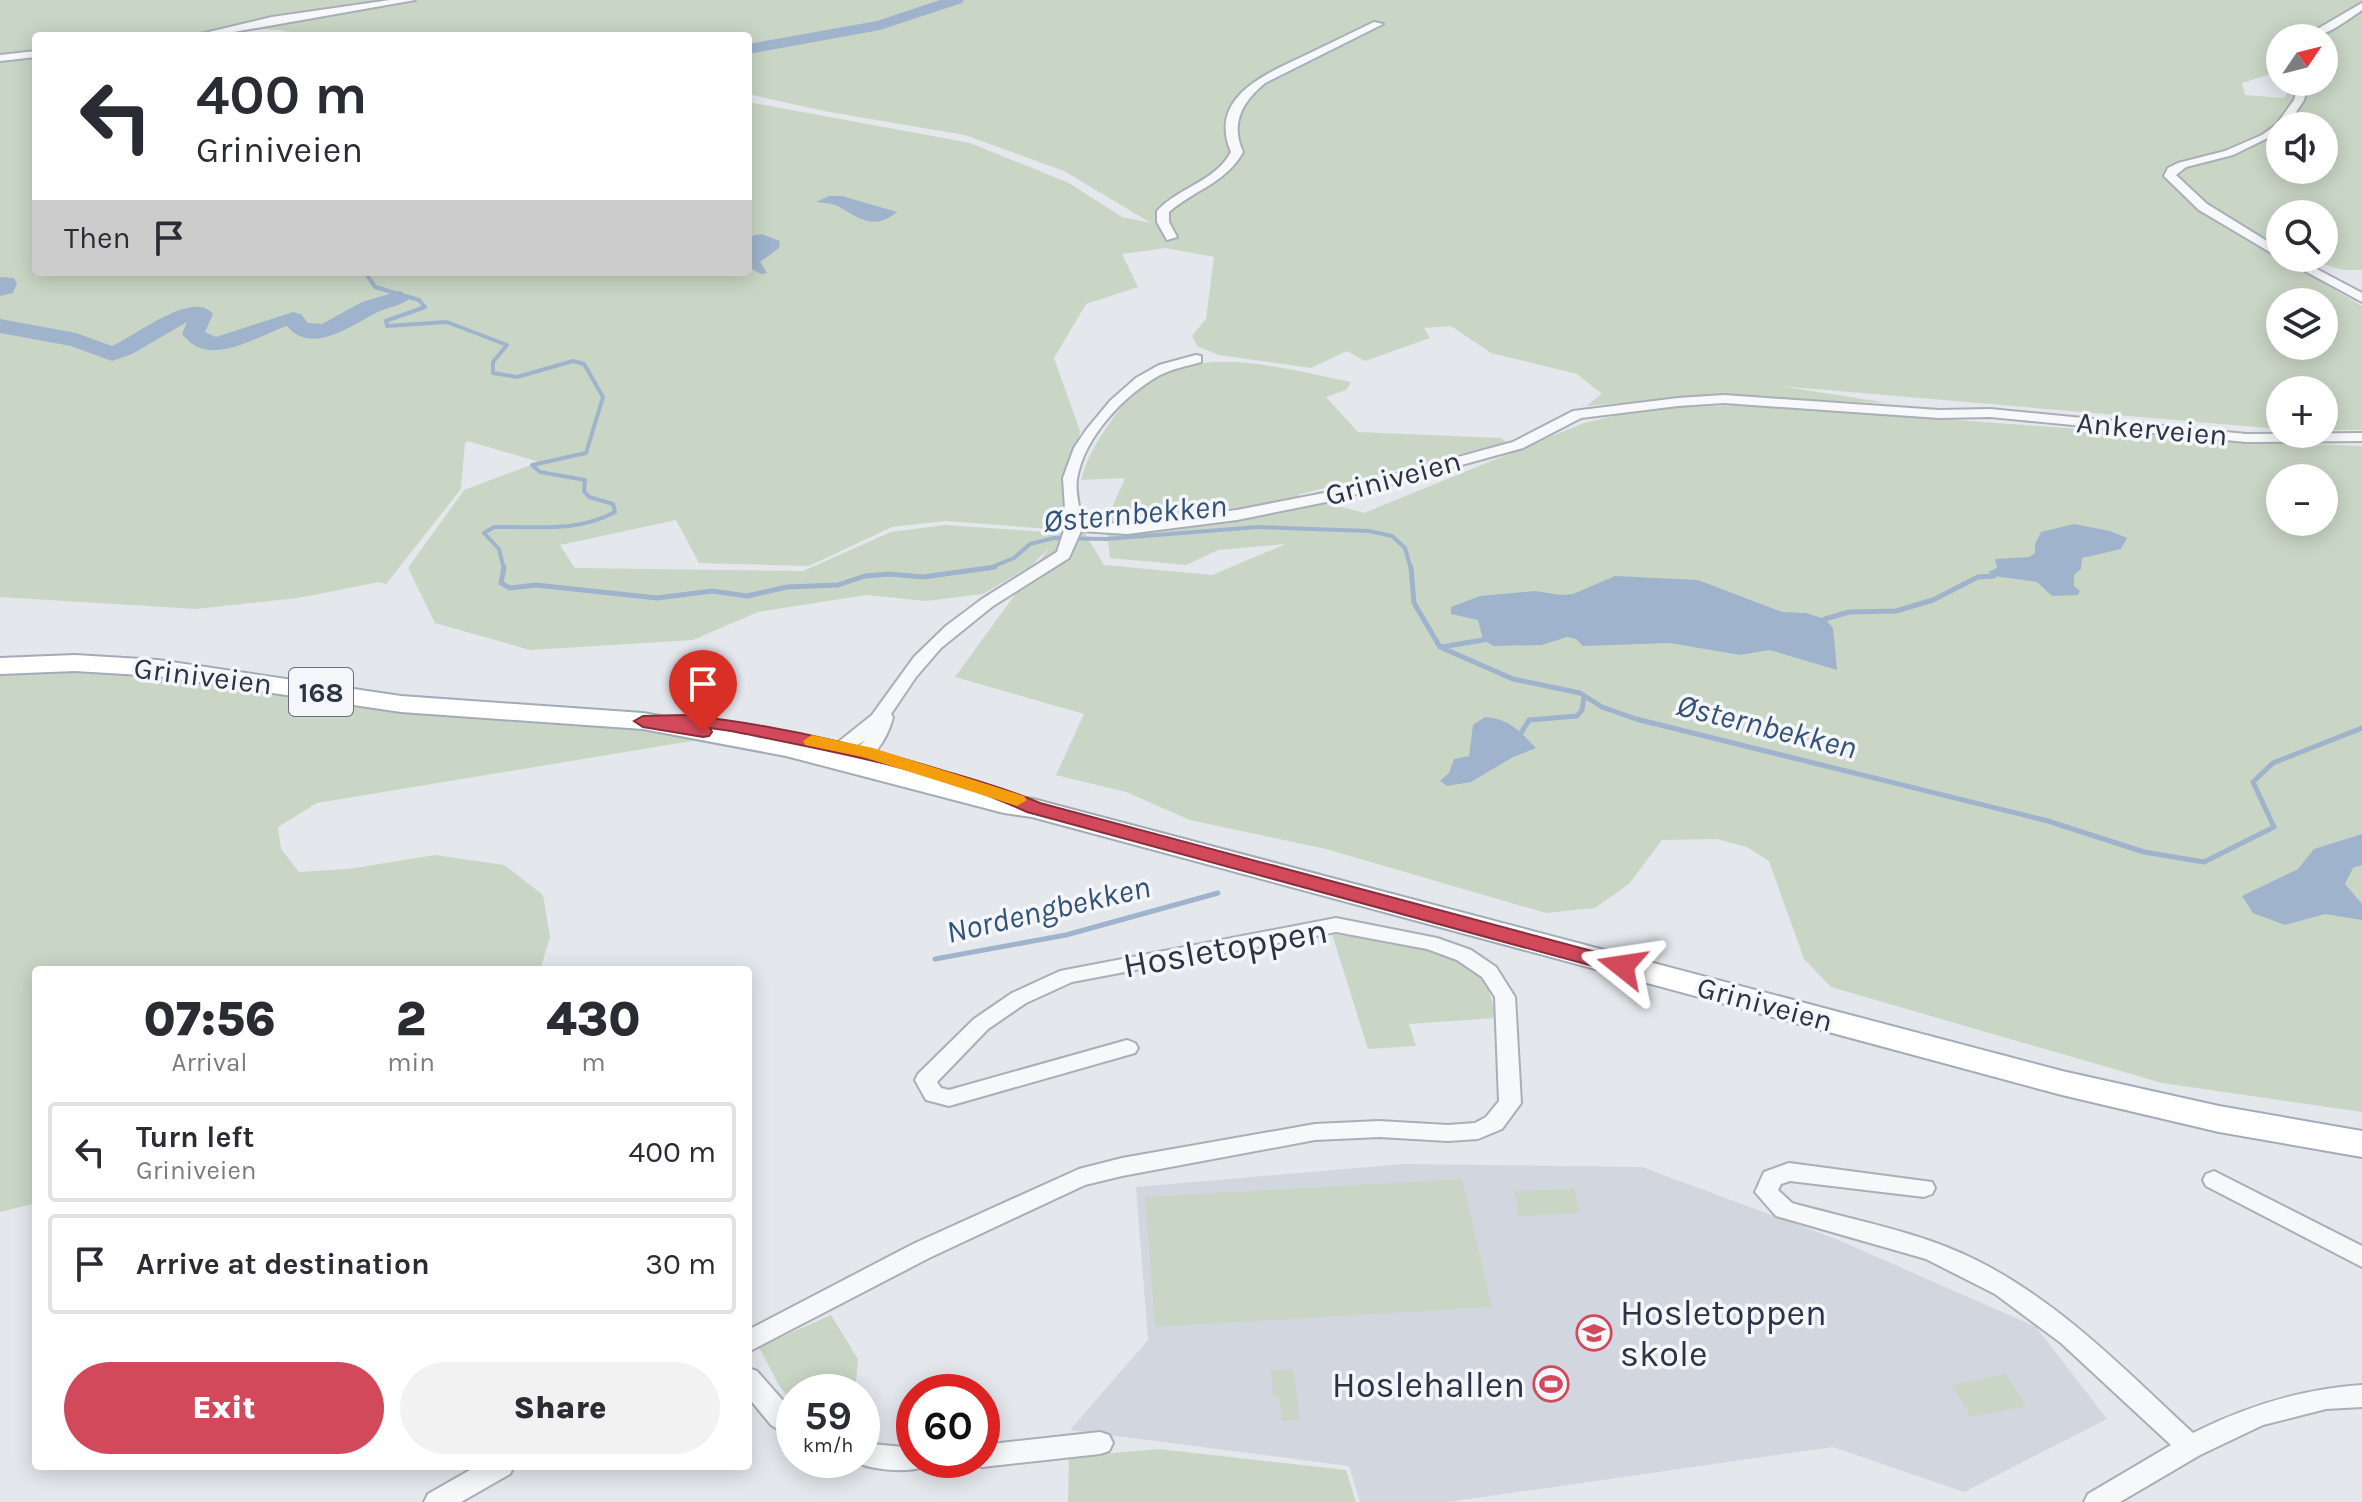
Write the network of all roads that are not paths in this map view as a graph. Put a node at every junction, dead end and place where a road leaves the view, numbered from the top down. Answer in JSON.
{"nodes":[{"id":1,"x":410,"y":0,"type":"edge"},
{"id":2,"x":2362,"y":6,"type":"edge"},
{"id":3,"x":1378,"y":24,"type":"dead end"},
{"id":4,"x":2336,"y":24,"type":"edge"},
{"id":5,"x":216,"y":32,"type":"edge"},
{"id":6,"x":32,"y":54,"type":"edge"},
{"id":7,"x":0,"y":58,"type":"edge"},
{"id":8,"x":2266,"y":137,"type":"edge"},
{"id":9,"x":1171,"y":237,"type":"dead end"},
{"id":10,"x":2266,"y":245,"type":"edge"},
{"id":11,"x":2313,"y":272,"type":"edge"},
{"id":12,"x":2362,"y":298,"type":"edge"},
{"id":13,"x":1196,"y":359,"type":"dead end"},
{"id":14,"x":1990,"y":413,"type":"joint"},
{"id":15,"x":2362,"y":437,"type":"edge"},
{"id":16,"x":1074,"y":534,"type":"junction"},
{"id":17,"x":0,"y":666,"type":"edge"},
{"id":18,"x":852,"y":754,"type":"junction"},
{"id":19,"x":1127,"y":1048,"type":"dead end"},
{"id":20,"x":2362,"y":1144,"type":"edge"},
{"id":21,"x":2214,"y":1180,"type":"dead end"},
{"id":22,"x":1924,"y":1188,"type":"dead end"},
{"id":23,"x":2362,"y":1257,"type":"edge"},
{"id":24,"x":752,"y":1340,"type":"edge"},
{"id":25,"x":752,"y":1384,"type":"edge"},
{"id":26,"x":2362,"y":1396,"type":"edge"},
{"id":27,"x":776,"y":1412,"type":"edge"},
{"id":28,"x":1100,"y":1443,"type":"dead end"},
{"id":29,"x":2190,"y":1447,"type":"junction"},
{"id":30,"x":1000,"y":1454,"type":"edge"},
{"id":31,"x":494,"y":1470,"type":"edge"},
{"id":32,"x":437,"y":1502,"type":"edge"},
{"id":33,"x":2097,"y":1502,"type":"edge"}],
"edges":[{"from":1,"to":5,"type":"street"},
{"from":2,"to":4,"type":"street"},
{"from":3,"to":9,"type":"street"},
{"from":6,"to":7,"type":"street"},
{"from":8,"to":10,"type":"street"},
{"from":11,"to":12,"type":"street"},
{"from":13,"to":16,"type":"street"},
{"from":14,"to":15,"type":"street","name":"Ankerveien"},
{"from":14,"to":16,"type":"street","name":"Griniveien"},
{"from":16,"to":18,"type":"street"},
{"from":17,"to":18,"type":"main road","name":"Griniveien","number":"168"},
{"from":18,"to":20,"type":"main road","name":"Griniveien","number":"168"},
{"from":19,"to":24,"type":"street","name":"Hosletoppen"},
{"from":21,"to":23,"type":"street"},
{"from":22,"to":29,"type":"street"},
{"from":25,"to":27,"type":"street"},
{"from":26,"to":29,"type":"street"},
{"from":28,"to":30,"type":"street"},
{"from":29,"to":33,"type":"street"},
{"from":31,"to":32,"type":"street"}]}
